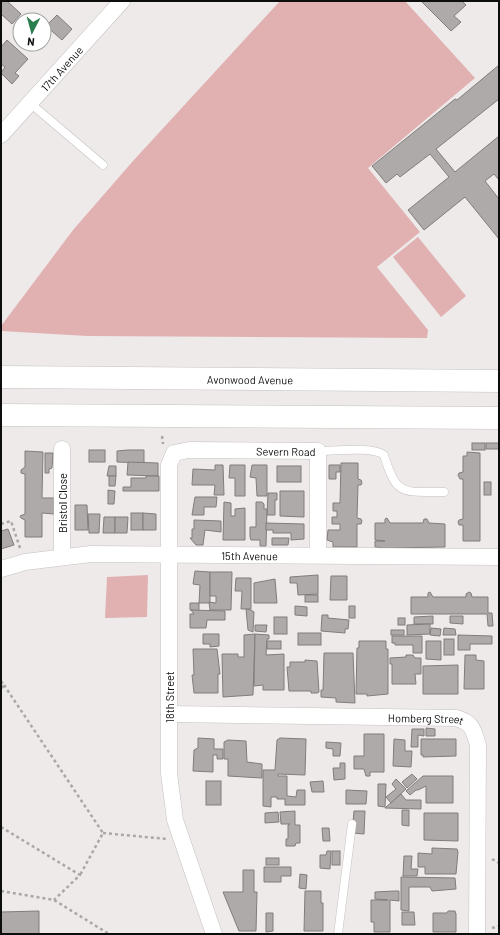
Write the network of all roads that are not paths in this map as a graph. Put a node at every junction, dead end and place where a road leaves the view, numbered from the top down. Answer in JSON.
{"nodes":[{"id":1,"x":122,"y":1,"type":"edge"},
{"id":2,"x":30,"y":103,"type":"junction"},
{"id":3,"x":1,"y":135,"type":"edge"},
{"id":4,"x":103,"y":165,"type":"dead end"},
{"id":5,"x":1,"y":377,"type":"edge"},
{"id":6,"x":499,"y":381,"type":"edge"},
{"id":7,"x":1,"y":416,"type":"edge"},
{"id":8,"x":499,"y":418,"type":"edge"},
{"id":9,"x":62,"y":449,"type":"dead end"},
{"id":10,"x":318,"y":451,"type":"junction"},
{"id":11,"x":174,"y":453,"type":"joint"},
{"id":12,"x":444,"y":492,"type":"dead end"},
{"id":13,"x":318,"y":554,"type":"junction"},
{"id":14,"x":169,"y":555,"type":"junction"},
{"id":15,"x":62,"y":557,"type":"junction"},
{"id":16,"x":499,"y":557,"type":"edge"},
{"id":17,"x":1,"y":570,"type":"edge"},
{"id":18,"x":169,"y":714,"type":"junction"},
{"id":19,"x":352,"y":824,"type":"dead end"},
{"id":20,"x":214,"y":934,"type":"edge"},
{"id":21,"x":338,"y":934,"type":"edge"},
{"id":22,"x":478,"y":934,"type":"edge"}],
"edges":[{"from":1,"to":2,"type":"street","name":"17th Avenue"},
{"from":2,"to":3,"type":"street","name":"17th Avenue"},
{"from":2,"to":4,"type":"lane"},
{"from":5,"to":6,"type":"main road","name":"Avonwood Avenue"},
{"from":7,"to":8,"type":"main road"},
{"from":9,"to":15,"type":"street","name":"Bristol Close"},
{"from":10,"to":11,"type":"street","name":"Severn Road"},
{"from":10,"to":12,"type":"lane"},
{"from":10,"to":13,"type":"street","name":"Severn Road"},
{"from":11,"to":14,"type":"street","name":"18th Street"},
{"from":13,"to":14,"type":"street","name":"15th Avenue"},
{"from":13,"to":16,"type":"street","name":"15th Avenue"},
{"from":14,"to":15,"type":"street","name":"15th Avenue"},
{"from":14,"to":18,"type":"street","name":"18th Street"},
{"from":15,"to":17,"type":"street","name":"15th Avenue"},
{"from":18,"to":20,"type":"street","name":"18th Street"},
{"from":18,"to":22,"type":"street","name":"Homberg Street"},
{"from":19,"to":21,"type":"lane"}]}
